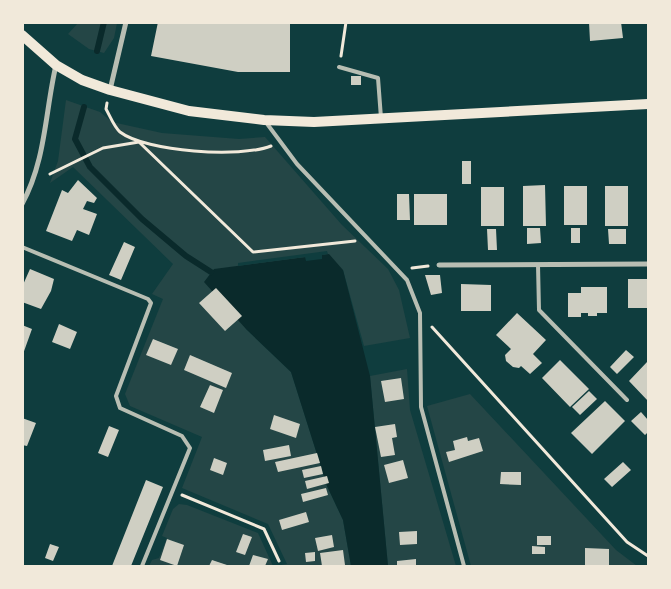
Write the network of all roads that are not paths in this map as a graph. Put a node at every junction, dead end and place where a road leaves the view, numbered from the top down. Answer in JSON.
{"nodes":[{"id":1,"x":126,"y":22,"type":"edge"},
{"id":2,"x":22,"y":36,"type":"edge"},
{"id":3,"x":56,"y":65,"type":"junction"},
{"id":4,"x":340,"y":66,"type":"road end"},
{"id":5,"x":110,"y":90,"type":"junction"},
{"id":6,"x":648,"y":104,"type":"edge"},
{"id":7,"x":380,"y":118,"type":"junction"},
{"id":8,"x":264,"y":120,"type":"junction"},
{"id":9,"x":22,"y":204,"type":"edge"},
{"id":10,"x":22,"y":248,"type":"edge"},
{"id":11,"x":648,"y":264,"type":"edge"},
{"id":12,"x":439,"y":265,"type":"dead end"},
{"id":13,"x":538,"y":265,"type":"junction"},
{"id":14,"x":627,"y":400,"type":"dead end"},
{"id":15,"x":142,"y":566,"type":"edge"},
{"id":16,"x":464,"y":566,"type":"edge"}],
"edges":[{"from":1,"to":5,"type":"street"},
{"from":2,"to":3,"type":"main road"},
{"from":3,"to":5,"type":"main road"},
{"from":3,"to":9,"type":"street"},
{"from":4,"to":7,"type":"lane"},
{"from":5,"to":8,"type":"main road"},
{"from":6,"to":7,"type":"main road"},
{"from":7,"to":8,"type":"main road"},
{"from":8,"to":16,"type":"lane"},
{"from":10,"to":15,"type":"lane"},
{"from":11,"to":13,"type":"street"},
{"from":12,"to":13,"type":"street"},
{"from":13,"to":14,"type":"lane"}]}
